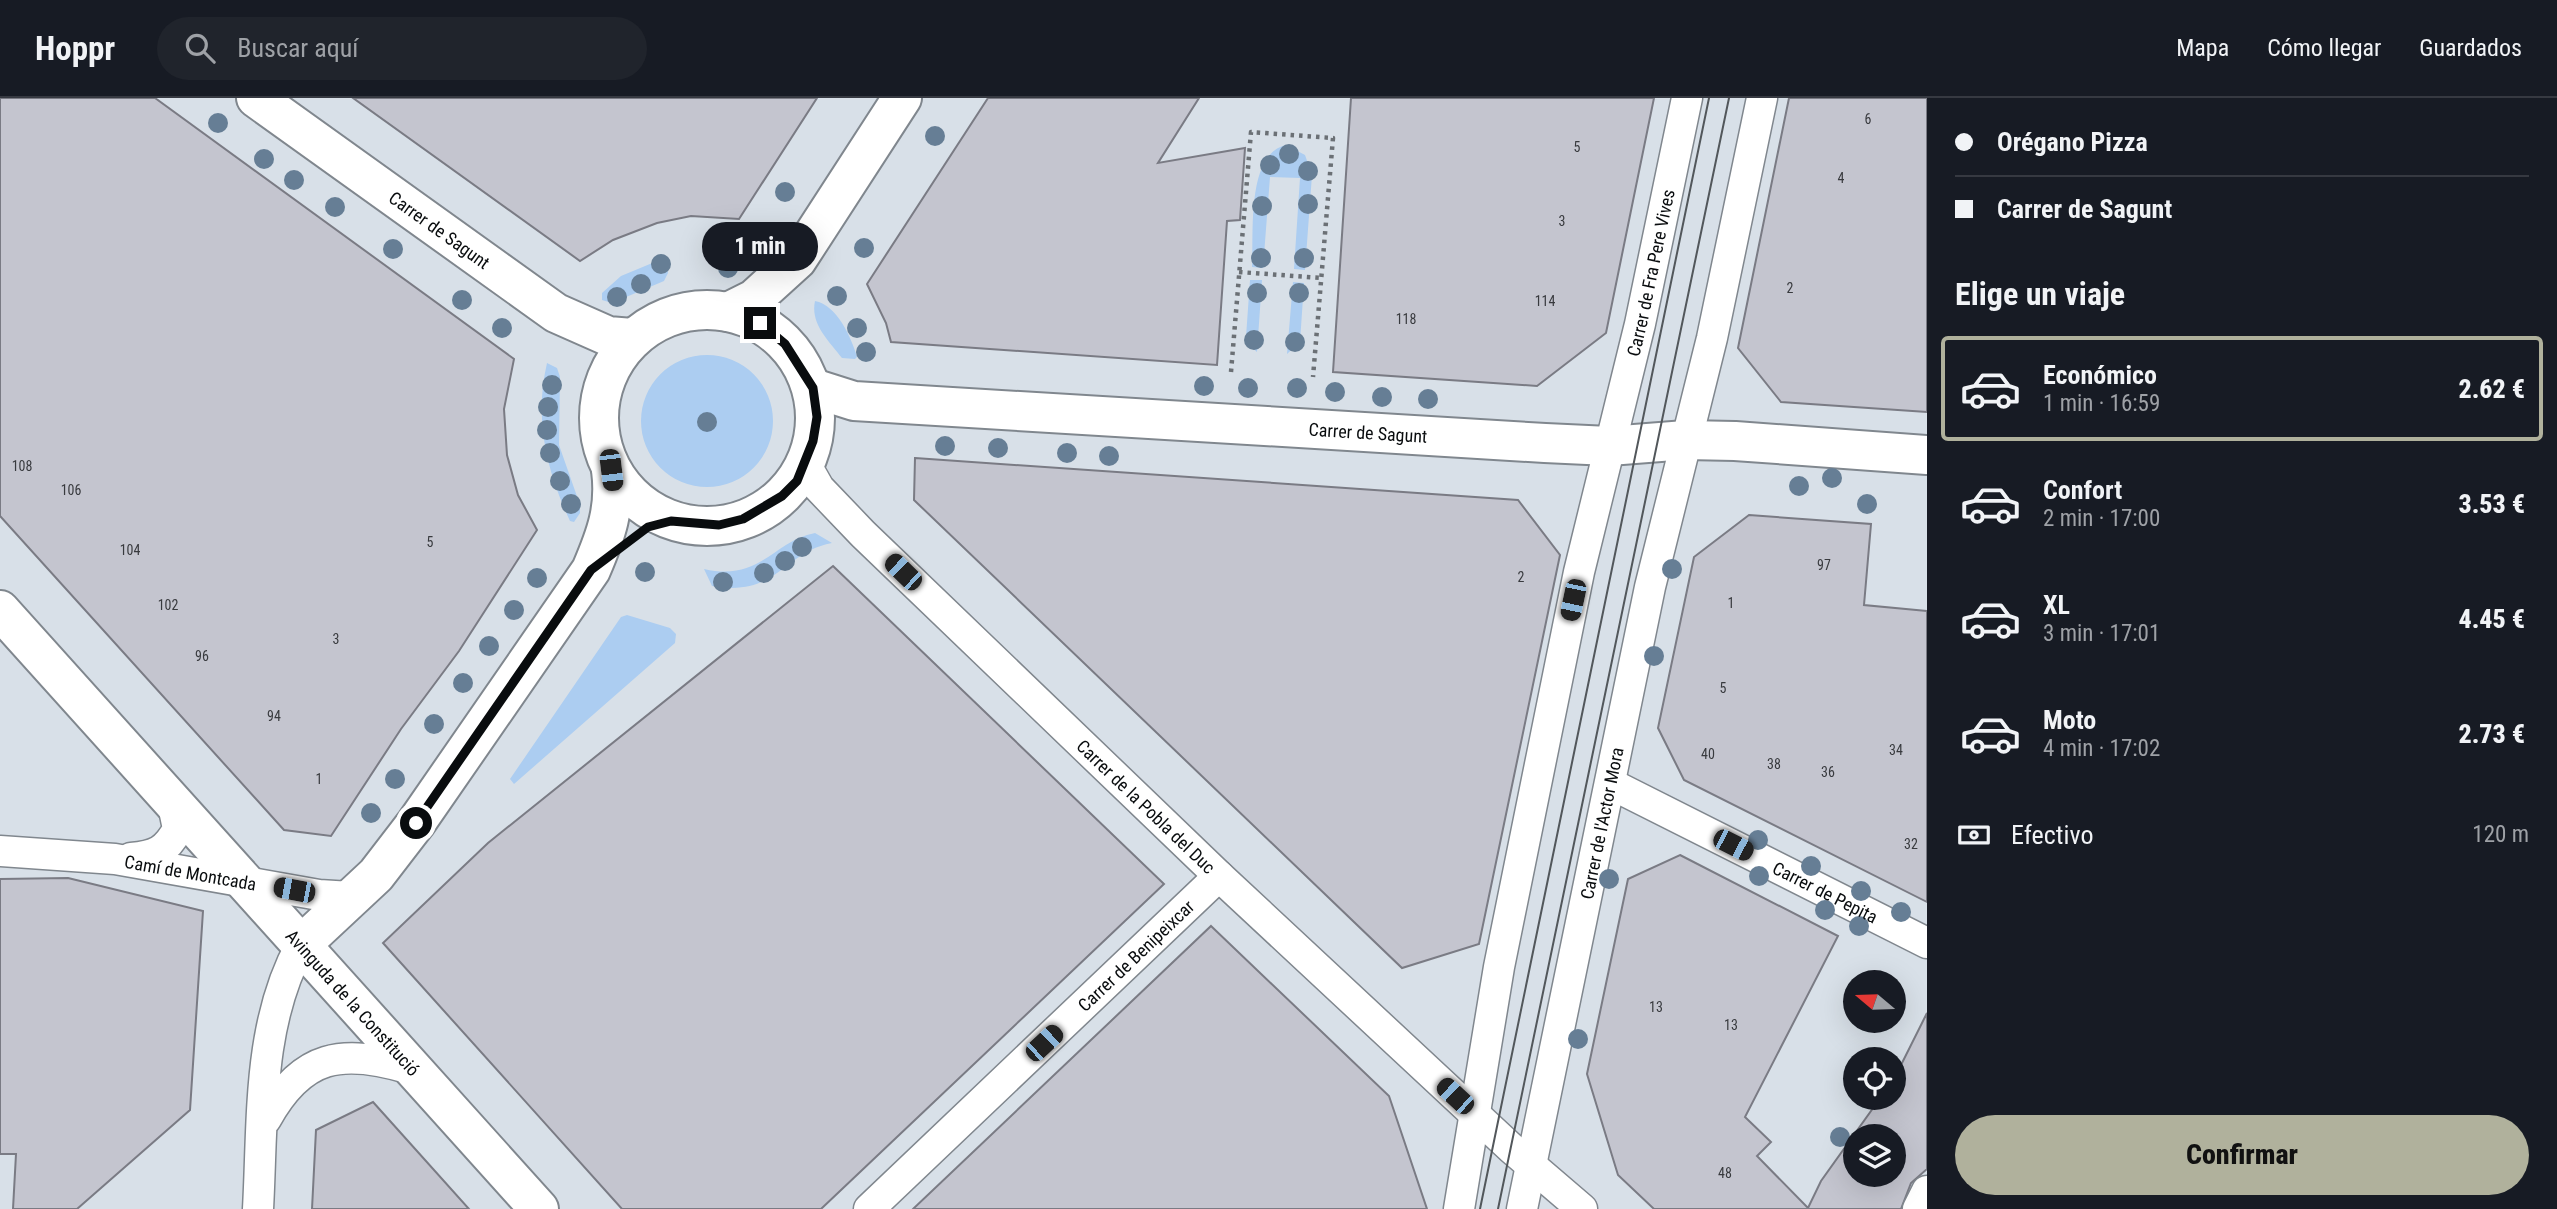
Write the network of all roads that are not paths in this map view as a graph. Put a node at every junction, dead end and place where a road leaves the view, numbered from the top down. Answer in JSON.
{"nodes":[{"id":1,"x":256,"y":98,"type":"edge"},
{"id":2,"x":902,"y":98,"type":"edge"},
{"id":3,"x":1687,"y":98,"type":"edge"},
{"id":4,"x":1762,"y":98,"type":"edge"},
{"id":5,"x":797,"y":260,"type":"junction"},
{"id":6,"x":728,"y":312,"type":"junction"},
{"id":7,"x":632,"y":338,"type":"junction"},
{"id":8,"x":785,"y":344,"type":"junction"},
{"id":9,"x":813,"y":388,"type":"junction"},
{"id":10,"x":1686,"y":439,"type":"junction"},
{"id":11,"x":1609,"y":446,"type":"junction"},
{"id":12,"x":1927,"y":455,"type":"edge"},
{"id":13,"x":806,"y":465,"type":"junction"},
{"id":14,"x":611,"y":470,"type":"junction"},
{"id":15,"x":671,"y":521,"type":"junction"},
{"id":16,"x":591,"y":570,"type":"junction"},
{"id":17,"x":0,"y":610,"type":"edge"},
{"id":18,"x":1611,"y":783,"type":"junction"},
{"id":19,"x":172,"y":800,"type":"junction"},
{"id":20,"x":0,"y":851,"type":"edge"},
{"id":21,"x":115,"y":859,"type":"junction"},
{"id":22,"x":1219,"y":876,"type":"junction"},
{"id":23,"x":242,"y":880,"type":"junction"},
{"id":24,"x":351,"y":897,"type":"junction"},
{"id":25,"x":1927,"y":943,"type":"edge"},
{"id":26,"x":301,"y":945,"type":"junction"},
{"id":27,"x":411,"y":1069,"type":"junction"},
{"id":28,"x":1475,"y":1114,"type":"junction"},
{"id":29,"x":263,"y":1126,"type":"junction"},
{"id":30,"x":1531,"y":1165,"type":"junction"},
{"id":31,"x":1927,"y":1191,"type":"edge"},
{"id":32,"x":258,"y":1209,"type":"edge"},
{"id":33,"x":538,"y":1209,"type":"edge"},
{"id":34,"x":869,"y":1209,"type":"edge"},
{"id":35,"x":1459,"y":1209,"type":"edge"},
{"id":36,"x":1521,"y":1209,"type":"edge"},
{"id":37,"x":1582,"y":1209,"type":"edge"},
{"id":38,"x":1917,"y":1209,"type":"edge"}],
"edges":[{"from":1,"to":7,"type":"street","name":"Carrer de Sagunt"},
{"from":2,"to":5,"type":"street"},
{"from":3,"to":11,"type":"street","name":"Carrer de Fra Pere Vives"},
{"from":4,"to":10,"type":"street"},
{"from":5,"to":6,"type":"street"},
{"from":5,"to":8,"type":"street"},
{"from":6,"to":7,"type":"street"},
{"from":6,"to":8,"type":"street"},
{"from":7,"to":14,"type":"street"},
{"from":8,"to":9,"type":"street"},
{"from":9,"to":11,"type":"street","name":"Carrer de Sagunt"},
{"from":9,"to":13,"type":"street"},
{"from":10,"to":11,"type":"street","name":"Carrer de Sagunt"},
{"from":10,"to":12,"type":"street","name":"Carrer de Sagunt"},
{"from":10,"to":18,"type":"street","name":"Carrer de l'Actor Mora"},
{"from":11,"to":28,"type":"street"},
{"from":13,"to":15,"type":"street"},
{"from":13,"to":22,"type":"street","name":"Carrer de la Pobla del Duc"},
{"from":14,"to":15,"type":"street"},
{"from":14,"to":16,"type":"street"},
{"from":15,"to":16,"type":"street"},
{"from":16,"to":24,"type":"street"},
{"from":17,"to":19,"type":"street","name":"Avinguda de la Constitució"},
{"from":18,"to":25,"type":"street","name":"Carrer de Pepita"},
{"from":18,"to":30,"type":"street","name":"Carrer de l'Actor Mora"},
{"from":19,"to":21,"type":"street","name":"Camí de Montcada"},
{"from":19,"to":23,"type":"street","name":"Avinguda de la Constitució"},
{"from":20,"to":21,"type":"street","name":"Camí de Montcada"},
{"from":21,"to":23,"type":"street","name":"Camí de Montcada"},
{"from":22,"to":28,"type":"street","name":"Carrer de la Pobla del Duc"},
{"from":22,"to":34,"type":"street","name":"Carrer de Benipeixcar"},
{"from":23,"to":24,"type":"street","name":"Camí de Montcada"},
{"from":23,"to":26,"type":"street","name":"Avinguda de la Constitució"},
{"from":24,"to":26,"type":"street"},
{"from":26,"to":27,"type":"street","name":"Avinguda de la Constitució"},
{"from":26,"to":29,"type":"street"},
{"from":27,"to":29,"type":"street"},
{"from":27,"to":33,"type":"street","name":"Avinguda de la Constitució"},
{"from":28,"to":30,"type":"street","name":"Carrer de la Pobla del Duc"},
{"from":28,"to":35,"type":"street"},
{"from":29,"to":32,"type":"street"},
{"from":30,"to":36,"type":"street","name":"Carrer de l'Actor Mora"},
{"from":30,"to":37,"type":"street","name":"Carrer de la Pobla del Duc"},
{"from":31,"to":38,"type":"street"}]}
